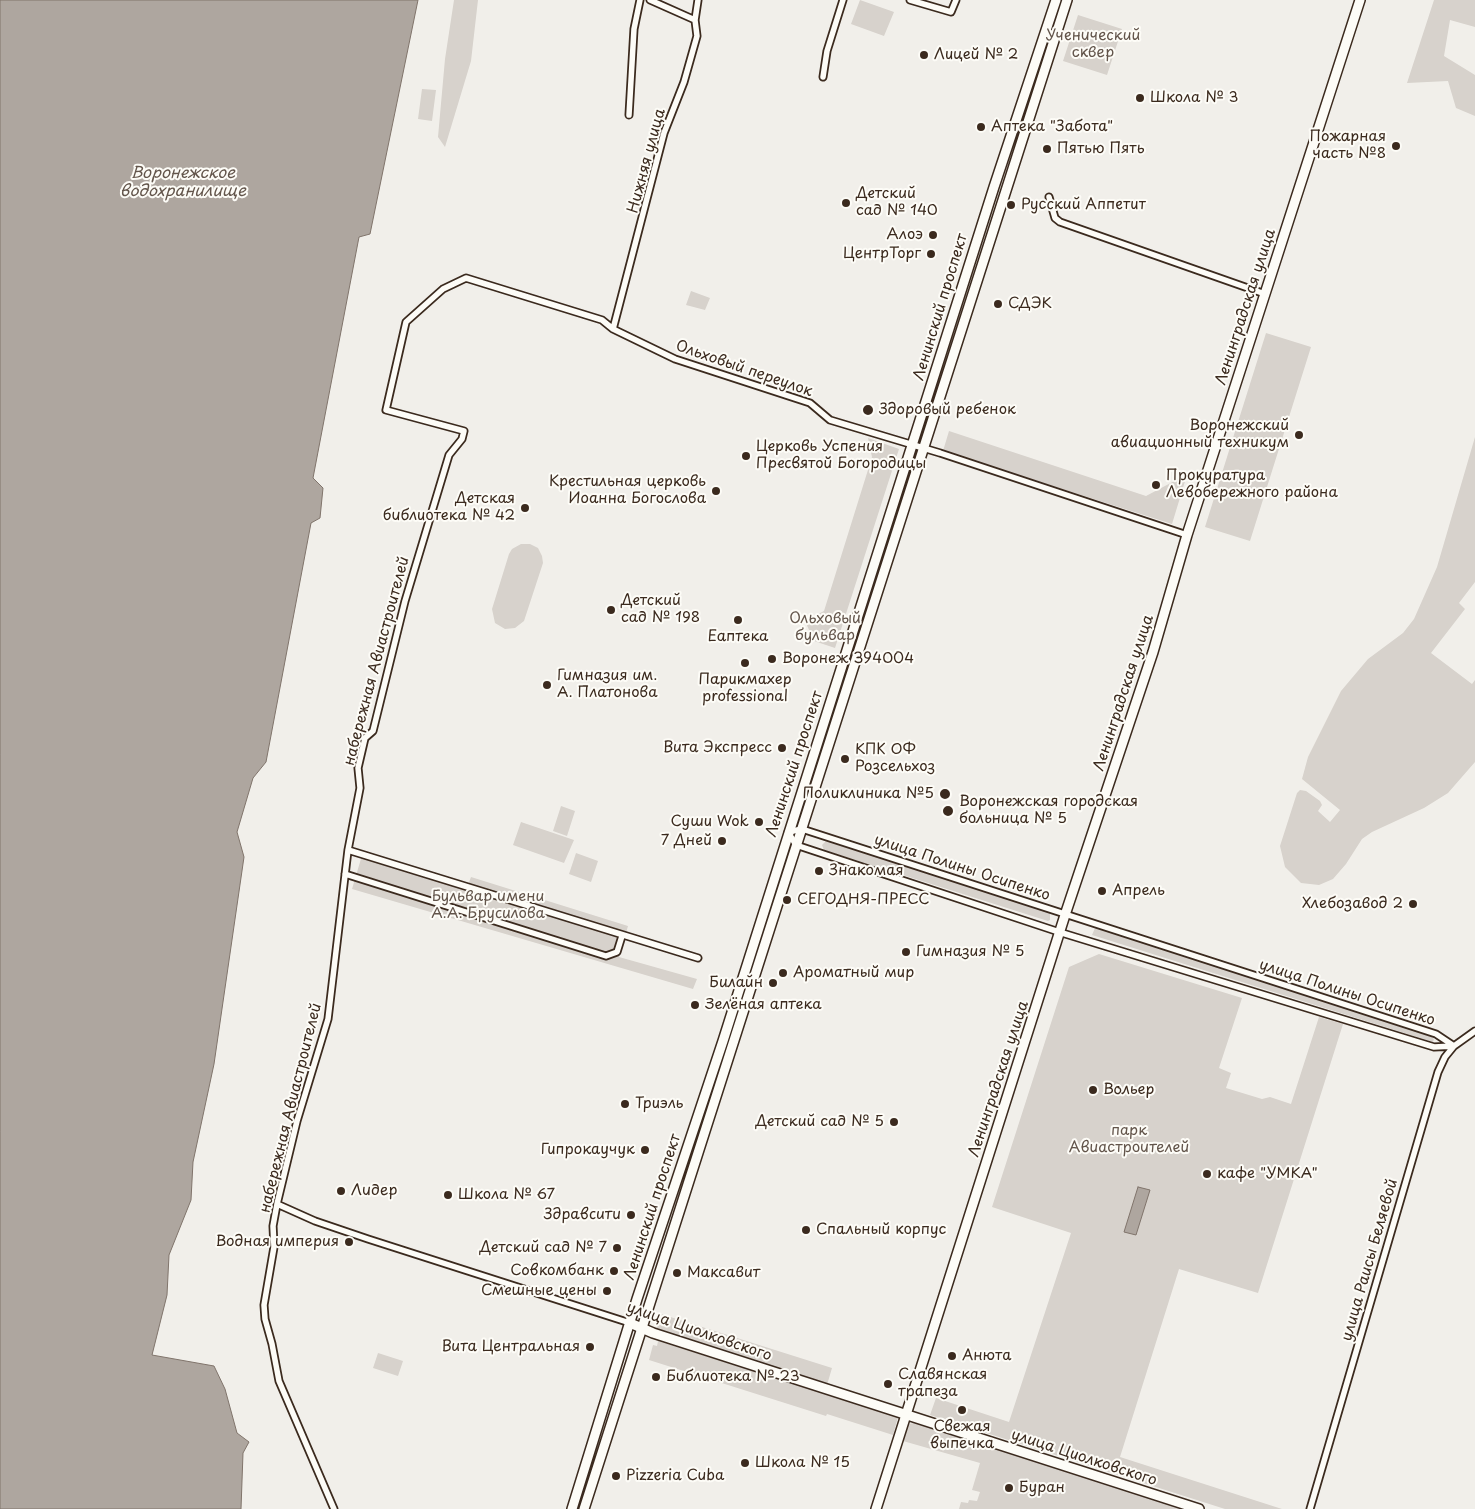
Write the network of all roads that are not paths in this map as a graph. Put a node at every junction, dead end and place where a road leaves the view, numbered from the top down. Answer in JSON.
{"nodes":[{"id":1,"x":640,"y":0,"type":"edge"},
{"id":2,"x":650,"y":0,"type":"edge"},
{"id":3,"x":698,"y":0,"type":"edge"},
{"id":4,"x":843,"y":0,"type":"edge"},
{"id":5,"x":910,"y":0,"type":"edge"},
{"id":6,"x":956,"y":0,"type":"edge"},
{"id":7,"x":1056,"y":0,"type":"edge"},
{"id":8,"x":1067,"y":0,"type":"edge"},
{"id":9,"x":1360,"y":0,"type":"edge"},
{"id":10,"x":695,"y":20,"type":"junction"},
{"id":11,"x":823,"y":77,"type":"dead end"},
{"id":12,"x":629,"y":115,"type":"dead end"},
{"id":13,"x":1049,"y":197,"type":"dead end"},
{"id":14,"x":466,"y":278,"type":"joint"},
{"id":15,"x":1265,"y":294,"type":"junction"},
{"id":16,"x":613,"y":329,"type":"junction"},
{"id":17,"x":913,"y":445,"type":"junction"},
{"id":18,"x":924,"y":448,"type":"junction"},
{"id":19,"x":1187,"y":535,"type":"junction"},
{"id":20,"x":802,"y":829,"type":"junction"},
{"id":21,"x":788,"y":832,"type":"junction"},
{"id":22,"x":796,"y":845,"type":"junction"},
{"id":23,"x":348,"y":850,"type":"junction"},
{"id":24,"x":345,"y":874,"type":"junction"},
{"id":25,"x":1065,"y":916,"type":"junction"},
{"id":26,"x":1060,"y":932,"type":"junction"},
{"id":27,"x":622,"y":936,"type":"junction"},
{"id":28,"x":698,"y":958,"type":"dead end"},
{"id":29,"x":1475,"y":1031,"type":"edge"},
{"id":30,"x":1454,"y":1046,"type":"junction"},
{"id":31,"x":278,"y":1204,"type":"junction"},
{"id":32,"x":630,"y":1323,"type":"junction"},
{"id":33,"x":642,"y":1329,"type":"junction"},
{"id":34,"x":906,"y":1414,"type":"junction"},
{"id":35,"x":334,"y":1509,"type":"edge"},
{"id":36,"x":572,"y":1509,"type":"edge"},
{"id":37,"x":584,"y":1509,"type":"edge"},
{"id":38,"x":876,"y":1509,"type":"edge"},
{"id":39,"x":1199,"y":1509,"type":"edge"},
{"id":40,"x":1310,"y":1509,"type":"edge"}],
"edges":[{"from":1,"to":12,"type":"street"},
{"from":2,"to":10,"type":"street"},
{"from":3,"to":10,"type":"street","name":"Нижняя улица"},
{"from":4,"to":11,"type":"street"},
{"from":5,"to":6,"type":"street"},
{"from":7,"to":17,"type":"main road","name":"Ленинский проспект"},
{"from":8,"to":18,"type":"main road","name":"Ленинский проспект"},
{"from":9,"to":15,"type":"main road","name":"Ленинградская улица"},
{"from":10,"to":16,"type":"street","name":"Нижняя улица"},
{"from":13,"to":15,"type":"street"},
{"from":14,"to":16,"type":"street","name":"Ольховый переулок"},
{"from":14,"to":23,"type":"street","name":"набережная Авиастроителей"},
{"from":15,"to":19,"type":"main road","name":"Ленинградская улица"},
{"from":16,"to":17,"type":"street","name":"Ольховый переулок"},
{"from":17,"to":18,"type":"street","name":"Ольховый переулок"},
{"from":17,"to":21,"type":"main road","name":"Ленинский проспект"},
{"from":18,"to":19,"type":"street","name":"Ольховый переулок"},
{"from":18,"to":20,"type":"main road","name":"Ленинский проспект"},
{"from":19,"to":25,"type":"main road","name":"Ленинградская улица"},
{"from":20,"to":21,"type":"street"},
{"from":20,"to":22,"type":"main road","name":"Ленинский проспект"},
{"from":20,"to":25,"type":"street","name":"улица Полины Осипенко"},
{"from":21,"to":22,"type":"street"},
{"from":21,"to":32,"type":"main road","name":"Ленинский проспект"},
{"from":22,"to":26,"type":"street","name":"улица Полины Осипенко"},
{"from":22,"to":33,"type":"main road","name":"Ленинский проспект"},
{"from":23,"to":24,"type":"street","name":"набережная Авиастроителей"},
{"from":23,"to":27,"type":"street"},
{"from":24,"to":27,"type":"street"},
{"from":24,"to":31,"type":"street","name":"набережная Авиастроителей"},
{"from":25,"to":26,"type":"main road","name":"Ленинградская улица"},
{"from":25,"to":30,"type":"street","name":"улица Полины Осипенко"},
{"from":26,"to":30,"type":"street","name":"улица Полины Осипенко"},
{"from":26,"to":34,"type":"main road","name":"Ленинградская улица"},
{"from":27,"to":28,"type":"street"},
{"from":29,"to":30,"type":"street","name":"улица Раисы Беляевой"},
{"from":30,"to":40,"type":"street","name":"улица Раисы Беляевой"},
{"from":31,"to":32,"type":"street","name":"улица Циолковского"},
{"from":31,"to":35,"type":"street","name":"набережная Авиастроителей"},
{"from":32,"to":33,"type":"main road","name":"улица Циолковского"},
{"from":32,"to":36,"type":"main road","name":"Ленинский проспект"},
{"from":33,"to":34,"type":"main road","name":"улица Циолковского"},
{"from":33,"to":37,"type":"main road","name":"Ленинский проспект"},
{"from":34,"to":38,"type":"main road","name":"Ленинградская улица"},
{"from":34,"to":39,"type":"main road","name":"улица Циолковского"}]}
